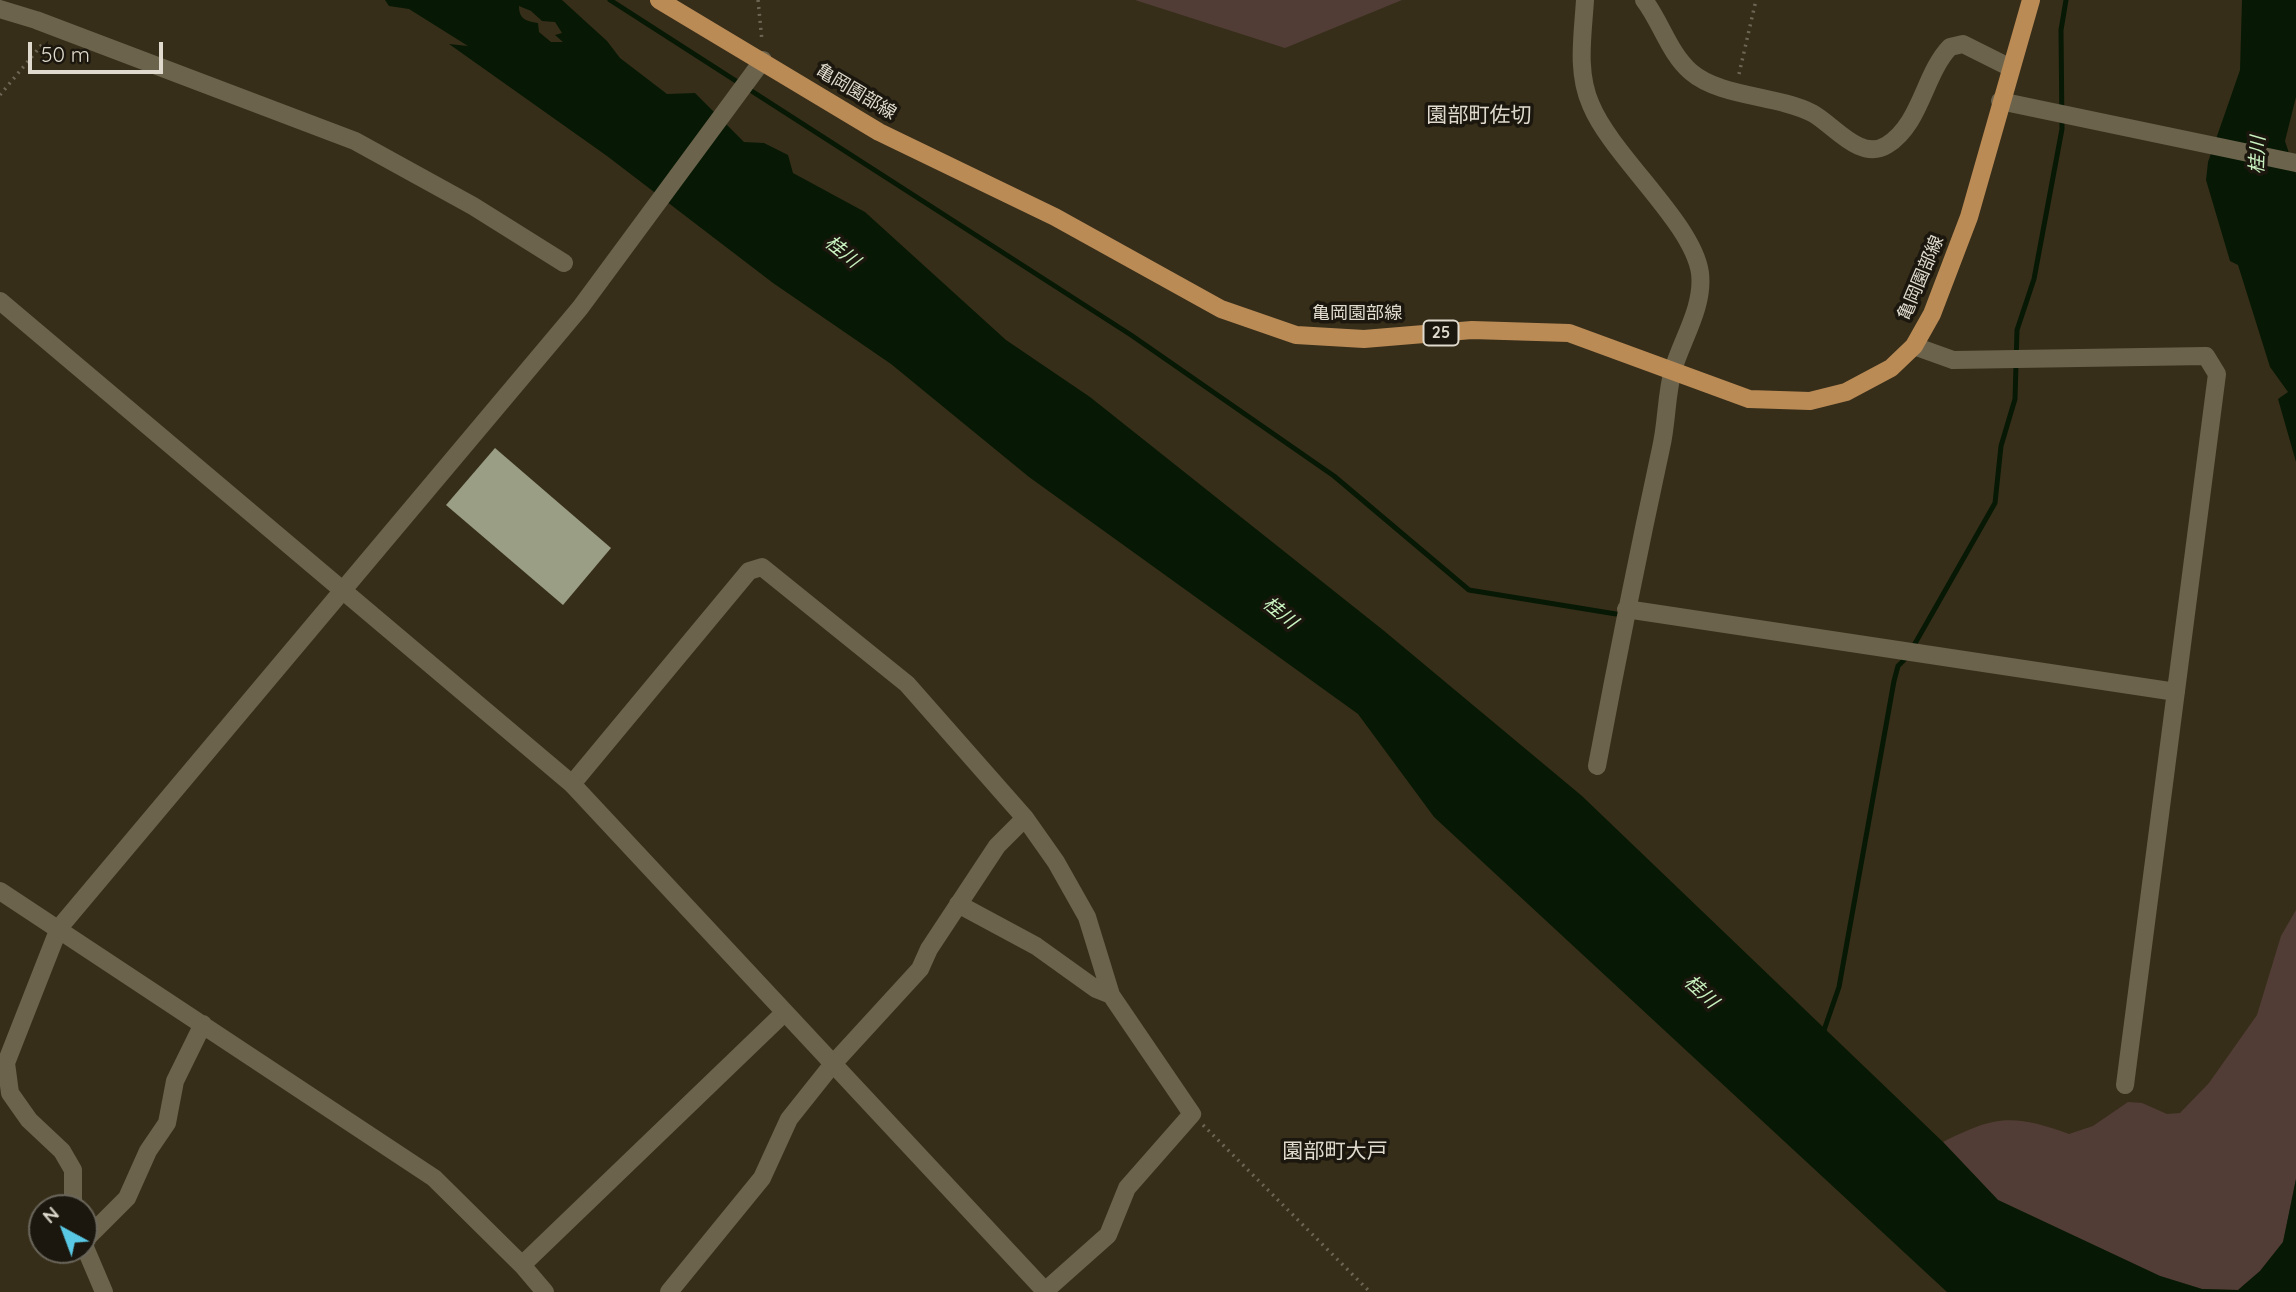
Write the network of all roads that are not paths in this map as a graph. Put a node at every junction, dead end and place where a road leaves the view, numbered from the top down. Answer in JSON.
{"nodes":[{"id":1,"x":659,"y":0,"type":"edge"},
{"id":2,"x":1585,"y":0,"type":"edge"},
{"id":3,"x":1644,"y":0,"type":"edge"},
{"id":4,"x":2031,"y":0,"type":"edge"},
{"id":5,"x":0,"y":9,"type":"edge"},
{"id":6,"x":760,"y":64,"type":"junction"},
{"id":7,"x":2011,"y":68,"type":"junction"},
{"id":8,"x":2000,"y":101,"type":"junction"},
{"id":9,"x":2296,"y":163,"type":"edge"},
{"id":10,"x":564,"y":263,"type":"dead end"},
{"id":11,"x":0,"y":301,"type":"edge"},
{"id":12,"x":1914,"y":346,"type":"junction"},
{"id":13,"x":1673,"y":370,"type":"junction"},
{"id":14,"x":343,"y":590,"type":"junction"},
{"id":15,"x":1626,"y":609,"type":"junction"},
{"id":16,"x":2176,"y":692,"type":"junction"},
{"id":17,"x":1597,"y":766,"type":"dead end"},
{"id":18,"x":572,"y":784,"type":"junction"},
{"id":19,"x":1025,"y":818,"type":"junction"},
{"id":20,"x":0,"y":891,"type":"edge"},
{"id":21,"x":958,"y":904,"type":"junction"},
{"id":22,"x":59,"y":928,"type":"junction"},
{"id":23,"x":1111,"y":995,"type":"junction"},
{"id":24,"x":784,"y":1013,"type":"junction"},
{"id":25,"x":202,"y":1024,"type":"junction"},
{"id":26,"x":832,"y":1065,"type":"junction"},
{"id":27,"x":2125,"y":1086,"type":"dead end"},
{"id":28,"x":73,"y":1194,"type":"edge"},
{"id":29,"x":98,"y":1228,"type":"edge"},
{"id":30,"x":93,"y":1264,"type":"edge"},
{"id":31,"x":522,"y":1265,"type":"junction"},
{"id":32,"x":1046,"y":1291,"type":"edge"},
{"id":33,"x":104,"y":1292,"type":"edge"},
{"id":34,"x":545,"y":1292,"type":"edge"},
{"id":35,"x":670,"y":1292,"type":"edge"}],
"edges":[{"from":1,"to":6,"type":"main road","name":"亀岡園部線","number":"25"},
{"from":2,"to":13,"type":"street"},
{"from":3,"to":7,"type":"street"},
{"from":4,"to":7,"type":"main road","name":"亀岡園部線","number":"25"},
{"from":5,"to":10,"type":"street"},
{"from":6,"to":13,"type":"main road","name":"亀岡園部線","number":"25"},
{"from":6,"to":14,"type":"street"},
{"from":7,"to":8,"type":"main road","name":"亀岡園部線","number":"25"},
{"from":8,"to":9,"type":"street"},
{"from":8,"to":12,"type":"main road","name":"亀岡園部線","number":"25"},
{"from":11,"to":14,"type":"street"},
{"from":12,"to":13,"type":"main road","name":"亀岡園部線","number":"25"},
{"from":12,"to":16,"type":"street"},
{"from":13,"to":15,"type":"street"},
{"from":14,"to":18,"type":"street"},
{"from":14,"to":22,"type":"street"},
{"from":15,"to":16,"type":"street"},
{"from":15,"to":17,"type":"street"},
{"from":16,"to":27,"type":"street"},
{"from":18,"to":19,"type":"street"},
{"from":18,"to":24,"type":"street"},
{"from":19,"to":21,"type":"street"},
{"from":19,"to":23,"type":"street"},
{"from":20,"to":22,"type":"street"},
{"from":21,"to":23,"type":"street"},
{"from":21,"to":26,"type":"street"},
{"from":22,"to":25,"type":"street"},
{"from":22,"to":28,"type":"street"},
{"from":23,"to":32,"type":"street"},
{"from":24,"to":26,"type":"street"},
{"from":24,"to":31,"type":"street"},
{"from":25,"to":29,"type":"street"},
{"from":25,"to":31,"type":"street"},
{"from":26,"to":32,"type":"street"},
{"from":26,"to":35,"type":"street"},
{"from":30,"to":33,"type":"street"},
{"from":31,"to":34,"type":"street"}]}
